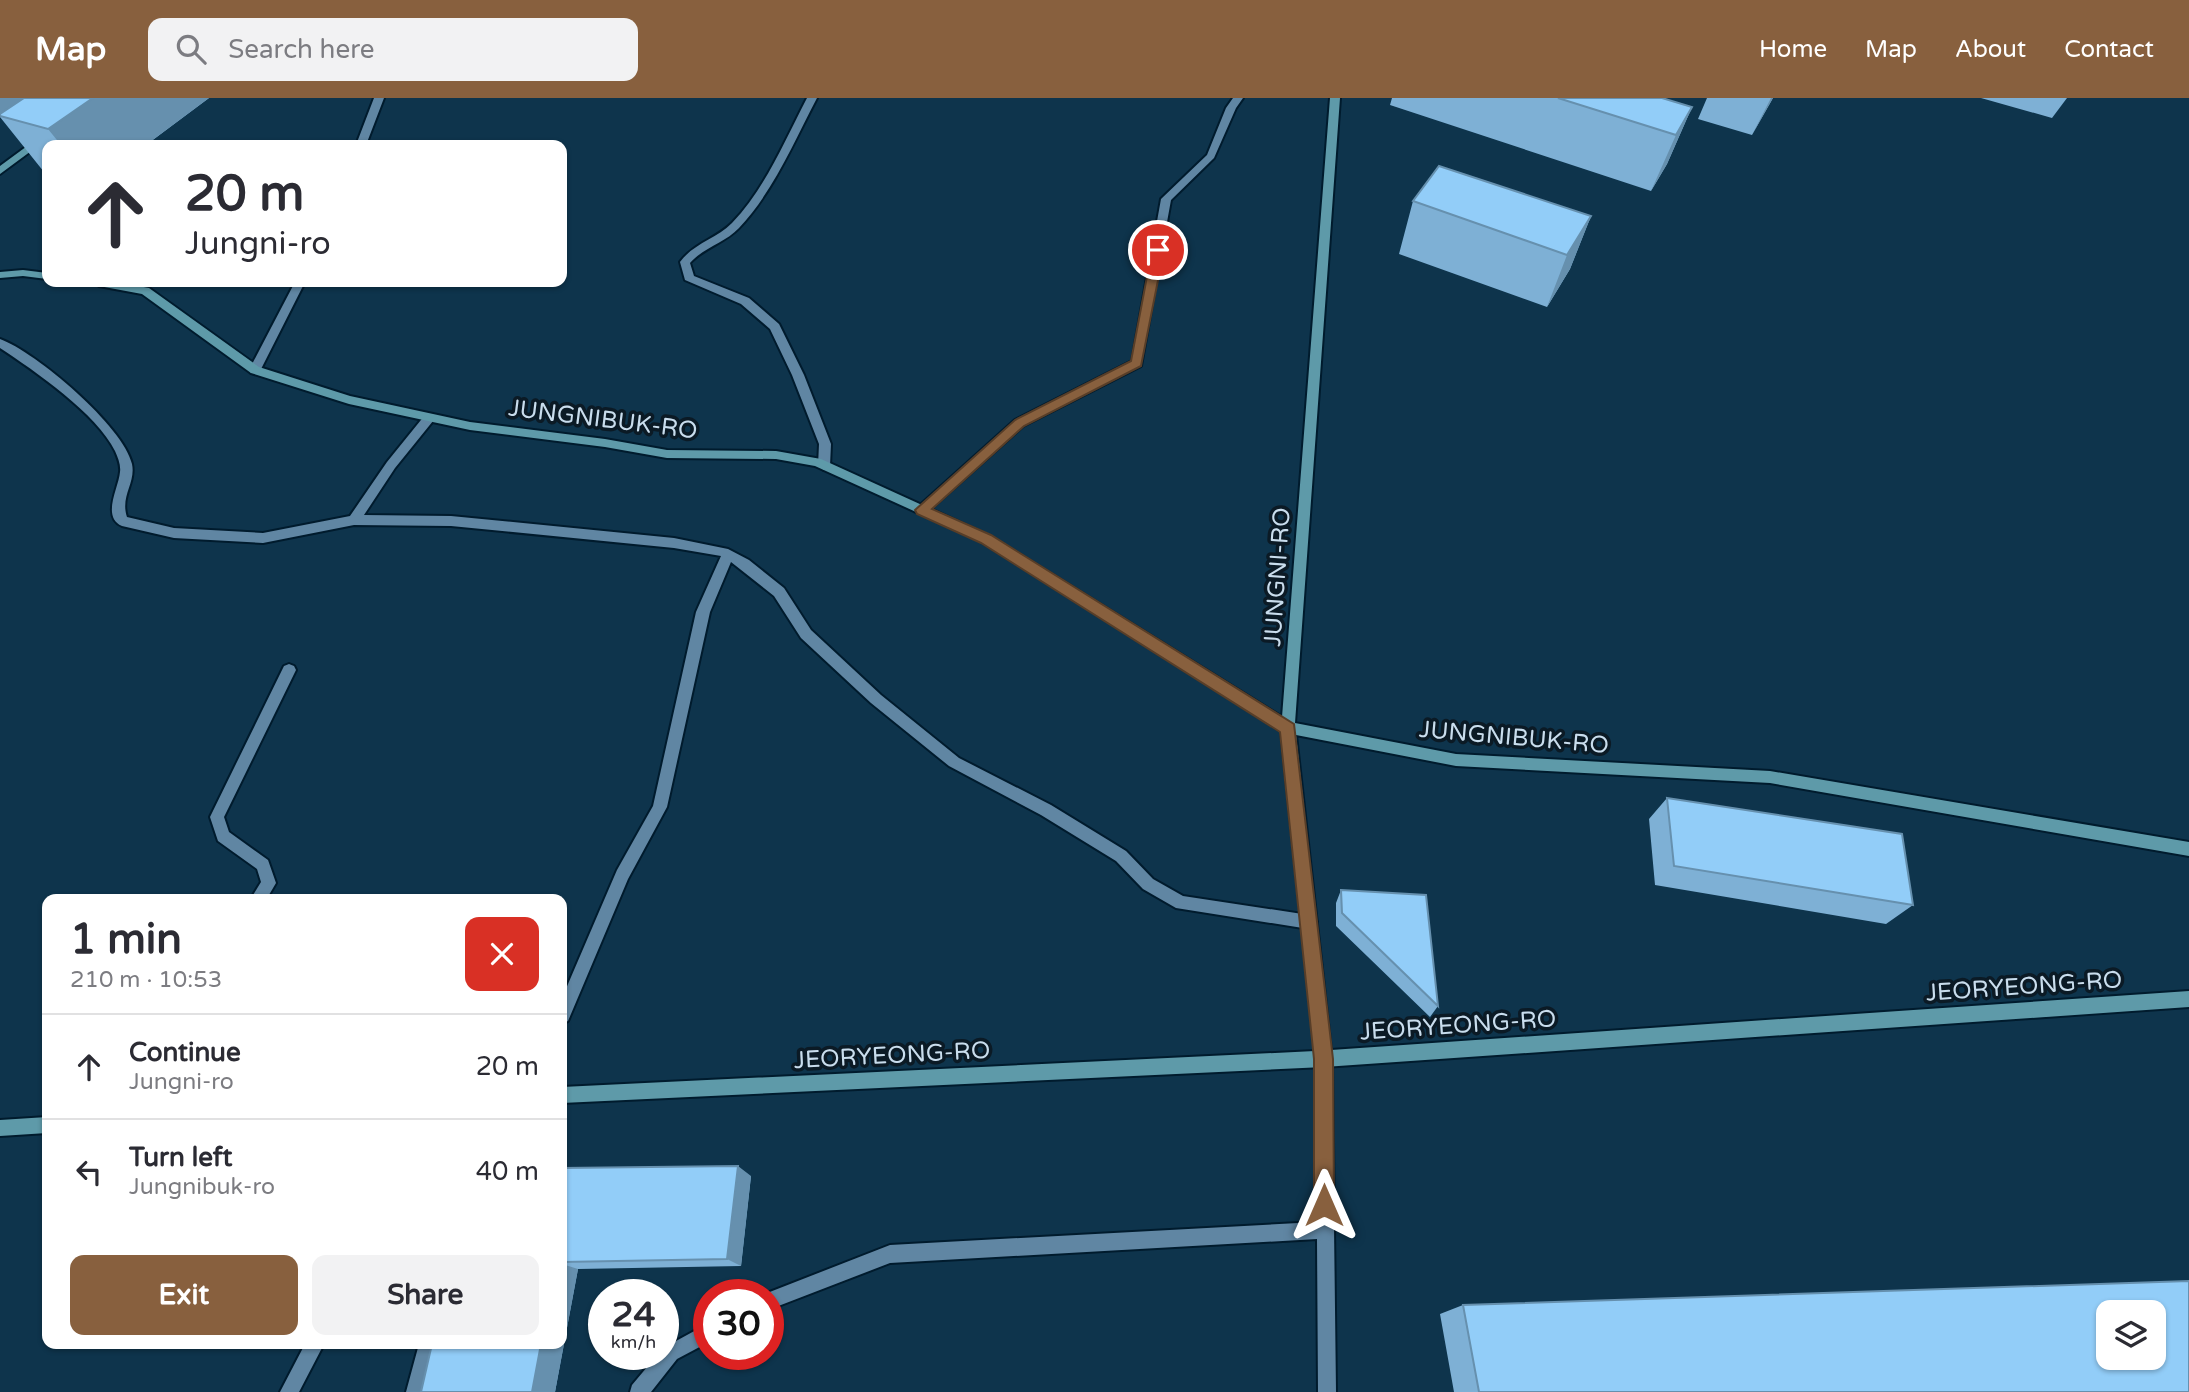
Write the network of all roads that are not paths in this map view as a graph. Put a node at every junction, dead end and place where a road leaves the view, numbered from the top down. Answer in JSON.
{"nodes":[{"id":1,"x":379,"y":98,"type":"edge"},
{"id":2,"x":812,"y":98,"type":"edge"},
{"id":3,"x":1238,"y":98,"type":"edge"},
{"id":4,"x":1335,"y":98,"type":"edge"},
{"id":5,"x":52,"y":131,"type":"edge"},
{"id":6,"x":363,"y":140,"type":"edge"},
{"id":7,"x":0,"y":171,"type":"edge"},
{"id":8,"x":0,"y":275,"type":"edge"},
{"id":9,"x":42,"y":276,"type":"edge"},
{"id":10,"x":125,"y":287,"type":"edge"},
{"id":11,"x":297,"y":287,"type":"edge"},
{"id":12,"x":0,"y":343,"type":"edge"},
{"id":13,"x":255,"y":370,"type":"junction"},
{"id":14,"x":429,"y":418,"type":"junction"},
{"id":15,"x":824,"y":466,"type":"junction"},
{"id":16,"x":922,"y":510,"type":"junction"},
{"id":17,"x":354,"y":520,"type":"junction"},
{"id":18,"x":728,"y":555,"type":"junction"},
{"id":19,"x":289,"y":670,"type":"dead end"},
{"id":20,"x":1288,"y":728,"type":"junction"},
{"id":21,"x":2168,"y":845,"type":"junction"},
{"id":22,"x":2189,"y":849,"type":"edge"},
{"id":23,"x":2189,"y":858,"type":"edge"},
{"id":24,"x":261,"y":894,"type":"edge"},
{"id":25,"x":1309,"y":922,"type":"junction"},
{"id":26,"x":2189,"y":999,"type":"edge"},
{"id":27,"x":567,"y":1004,"type":"edge"},
{"id":28,"x":1324,"y":1059,"type":"junction"},
{"id":29,"x":567,"y":1095,"type":"edge"},
{"id":30,"x":42,"y":1125,"type":"edge"},
{"id":31,"x":0,"y":1128,"type":"edge"},
{"id":32,"x":1324,"y":1230,"type":"junction"},
{"id":33,"x":784,"y":1295,"type":"edge"},
{"id":34,"x":693,"y":1341,"type":"edge"},
{"id":35,"x":312,"y":1349,"type":"edge"},
{"id":36,"x":427,"y":1349,"type":"edge"},
{"id":37,"x":289,"y":1392,"type":"edge"},
{"id":38,"x":415,"y":1392,"type":"edge"},
{"id":39,"x":639,"y":1392,"type":"edge"},
{"id":40,"x":1327,"y":1392,"type":"edge"}],
"edges":[{"from":1,"to":6,"type":"street"},
{"from":2,"to":15,"type":"street"},
{"from":3,"to":16,"type":"street"},
{"from":4,"to":20,"type":"main road","name":"JUNGNI-RO"},
{"from":5,"to":7,"type":"main road"},
{"from":8,"to":9,"type":"main road"},
{"from":10,"to":13,"type":"main road","name":"JUNGNIBUK-RO"},
{"from":11,"to":13,"type":"street"},
{"from":12,"to":17,"type":"street"},
{"from":13,"to":14,"type":"main road","name":"JUNGNIBUK-RO"},
{"from":14,"to":15,"type":"main road","name":"JUNGNIBUK-RO"},
{"from":14,"to":17,"type":"street"},
{"from":15,"to":16,"type":"main road","name":"JUNGNIBUK-RO"},
{"from":16,"to":20,"type":"main road","name":"JUNGNIBUK-RO"},
{"from":17,"to":18,"type":"street"},
{"from":18,"to":25,"type":"street"},
{"from":18,"to":27,"type":"street"},
{"from":19,"to":24,"type":"street"},
{"from":20,"to":21,"type":"main road","name":"JUNGNIBUK-RO"},
{"from":20,"to":25,"type":"main road","name":"JUNGNI-RO"},
{"from":21,"to":22,"type":"main road","name":"JUNGNIBUK-RO"},
{"from":21,"to":23,"type":"main road"},
{"from":25,"to":28,"type":"main road","name":"JUNGNI-RO"},
{"from":26,"to":28,"type":"main road","name":"JEORYEONG-RO"},
{"from":28,"to":29,"type":"main road","name":"JEORYEONG-RO"},
{"from":28,"to":32,"type":"street"},
{"from":30,"to":31,"type":"main road"},
{"from":32,"to":33,"type":"street"},
{"from":32,"to":40,"type":"street"},
{"from":34,"to":39,"type":"street"},
{"from":35,"to":37,"type":"street"},
{"from":36,"to":38,"type":"street"}]}
